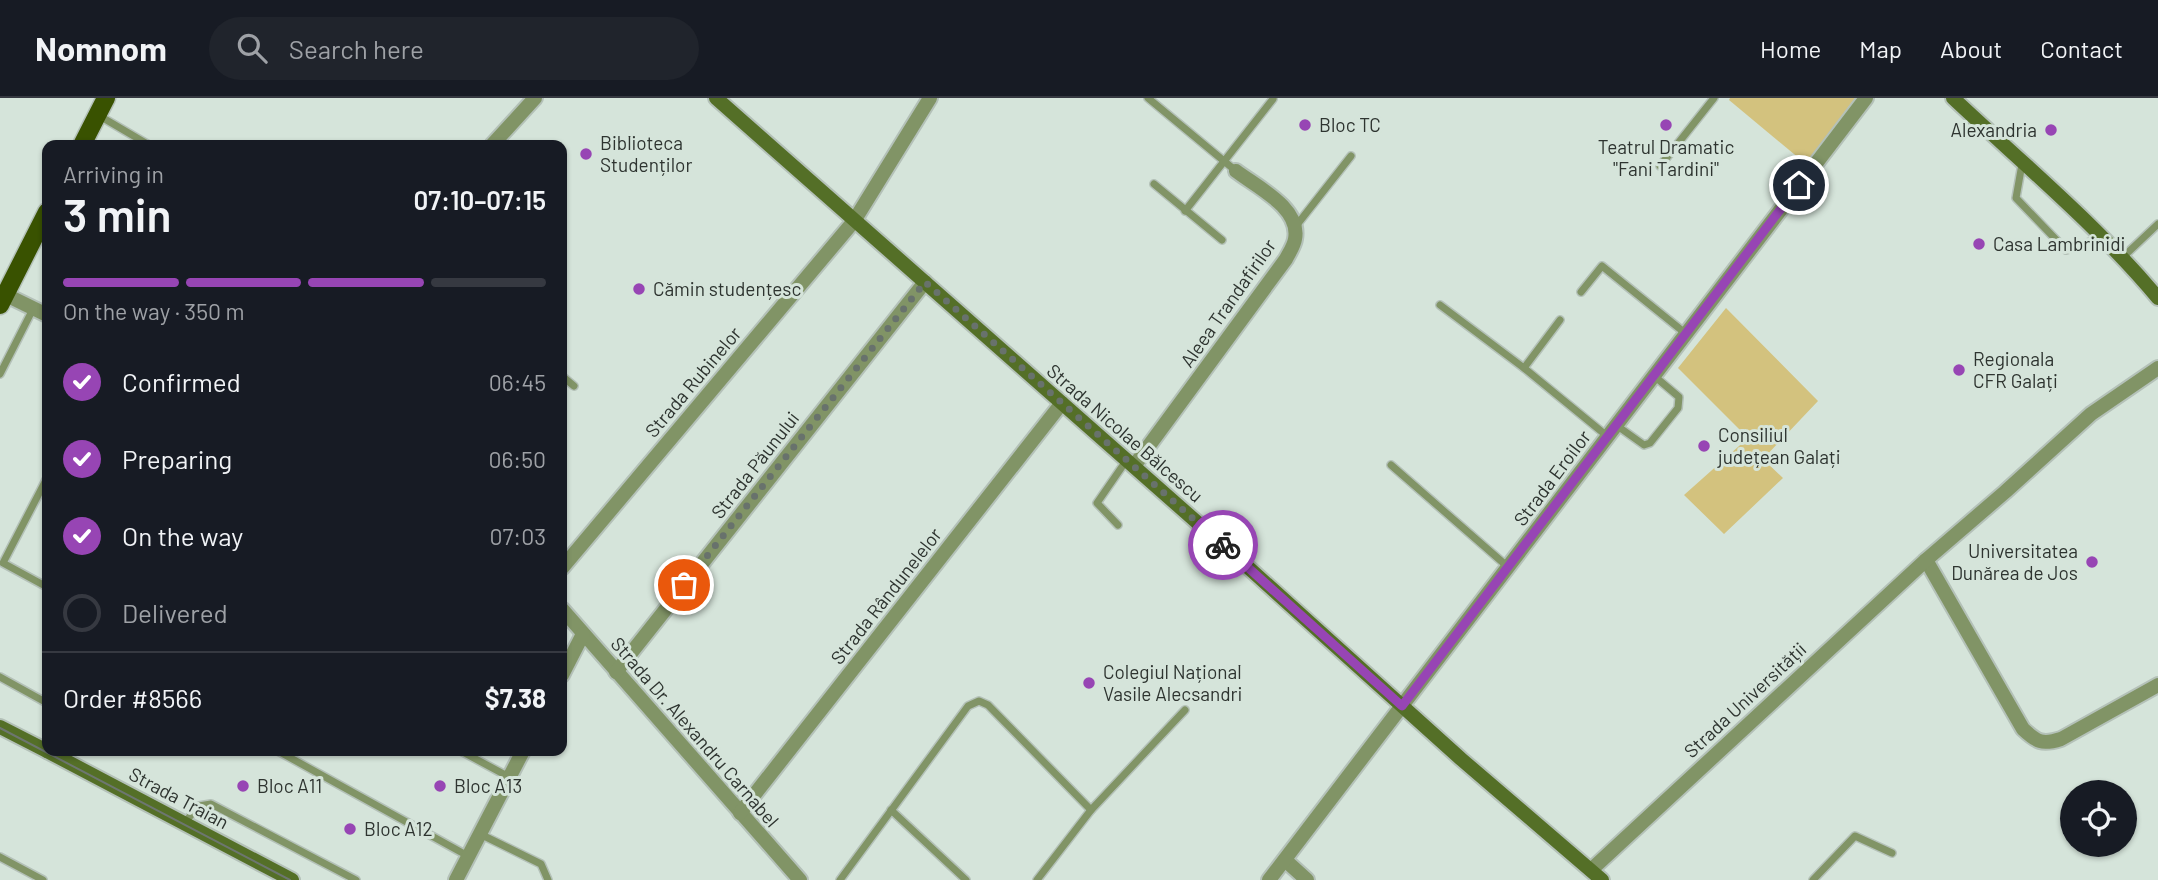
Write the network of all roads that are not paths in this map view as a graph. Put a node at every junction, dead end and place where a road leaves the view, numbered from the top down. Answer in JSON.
{"nodes":[{"id":1,"x":106,"y":98,"type":"edge"},
{"id":2,"x":535,"y":98,"type":"edge"},
{"id":3,"x":716,"y":98,"type":"edge"},
{"id":4,"x":930,"y":98,"type":"edge"},
{"id":5,"x":1148,"y":98,"type":"edge"},
{"id":6,"x":1714,"y":98,"type":"edge"},
{"id":7,"x":1866,"y":98,"type":"edge"},
{"id":8,"x":1953,"y":98,"type":"edge"},
{"id":9,"x":1273,"y":99,"type":"edge"},
{"id":10,"x":97,"y":115,"type":"junction"},
{"id":11,"x":84,"y":140,"type":"edge"},
{"id":12,"x":140,"y":140,"type":"edge"},
{"id":13,"x":497,"y":140,"type":"edge"},
{"id":14,"x":1351,"y":156,"type":"dead end"},
{"id":15,"x":1224,"y":160,"type":"junction"},
{"id":16,"x":2022,"y":164,"type":"junction"},
{"id":17,"x":1660,"y":166,"type":"dead end"},
{"id":18,"x":1236,"y":171,"type":"joint"},
{"id":19,"x":1154,"y":184,"type":"dead end"},
{"id":20,"x":1185,"y":211,"type":"junction"},
{"id":21,"x":42,"y":221,"type":"edge"},
{"id":22,"x":854,"y":221,"type":"junction"},
{"id":23,"x":2158,"y":223,"type":"edge"},
{"id":24,"x":1296,"y":226,"type":"junction"},
{"id":25,"x":2102,"y":238,"type":"junction"},
{"id":26,"x":1222,"y":240,"type":"dead end"},
{"id":27,"x":2122,"y":258,"type":"junction"},
{"id":28,"x":925,"y":282,"type":"junction"},
{"id":29,"x":1581,"y":292,"type":"dead end"},
{"id":30,"x":2,"y":297,"type":"edge"},
{"id":31,"x":2158,"y":298,"type":"edge"},
{"id":32,"x":1440,"y":305,"type":"dead end"},
{"id":33,"x":33,"y":308,"type":"junction"},
{"id":34,"x":42,"y":313,"type":"edge"},
{"id":35,"x":1560,"y":320,"type":"dead end"},
{"id":36,"x":1685,"y":333,"type":"junction"},
{"id":37,"x":1524,"y":368,"type":"junction"},
{"id":38,"x":2158,"y":368,"type":"edge"},
{"id":39,"x":0,"y":374,"type":"edge"},
{"id":40,"x":1653,"y":375,"type":"junction"},
{"id":41,"x":567,"y":380,"type":"edge"},
{"id":42,"x":574,"y":386,"type":"dead end"},
{"id":43,"x":1062,"y":403,"type":"junction"},
{"id":44,"x":1611,"y":430,"type":"junction"},
{"id":45,"x":1130,"y":463,"type":"junction"},
{"id":46,"x":1391,"y":466,"type":"dead end"},
{"id":47,"x":42,"y":488,"type":"edge"},
{"id":48,"x":1118,"y":525,"type":"dead end"},
{"id":49,"x":1926,"y":560,"type":"junction"},
{"id":50,"x":567,"y":562,"type":"edge"},
{"id":51,"x":1509,"y":568,"type":"junction"},
{"id":52,"x":42,"y":584,"type":"edge"},
{"id":53,"x":567,"y":615,"type":"edge"},
{"id":54,"x":583,"y":634,"type":"junction"},
{"id":55,"x":567,"y":665,"type":"edge"},
{"id":56,"x":616,"y":672,"type":"junction"},
{"id":57,"x":0,"y":677,"type":"edge"},
{"id":58,"x":2158,"y":685,"type":"edge"},
{"id":59,"x":42,"y":700,"type":"edge"},
{"id":60,"x":1402,"y":706,"type":"junction"},
{"id":61,"x":1185,"y":710,"type":"dead end"},
{"id":62,"x":0,"y":727,"type":"edge"},
{"id":63,"x":42,"y":748,"type":"edge"},
{"id":64,"x":69,"y":756,"type":"edge"},
{"id":65,"x":287,"y":756,"type":"edge"},
{"id":66,"x":470,"y":756,"type":"edge"},
{"id":67,"x":520,"y":756,"type":"edge"},
{"id":68,"x":509,"y":777,"type":"junction"},
{"id":69,"x":891,"y":810,"type":"junction"},
{"id":70,"x":1091,"y":810,"type":"junction"},
{"id":71,"x":740,"y":813,"type":"junction"},
{"id":72,"x":185,"y":822,"type":"junction"},
{"id":73,"x":480,"y":834,"type":"junction"},
{"id":74,"x":1892,"y":853,"type":"dead end"},
{"id":75,"x":469,"y":856,"type":"junction"},
{"id":76,"x":0,"y":858,"type":"edge"},
{"id":77,"x":1284,"y":860,"type":"junction"},
{"id":78,"x":268,"y":874,"type":"edge"},
{"id":79,"x":1596,"y":875,"type":"edge"},
{"id":80,"x":43,"y":880,"type":"edge"},
{"id":81,"x":292,"y":880,"type":"edge"},
{"id":82,"x":356,"y":880,"type":"edge"},
{"id":83,"x":456,"y":880,"type":"edge"},
{"id":84,"x":548,"y":880,"type":"edge"},
{"id":85,"x":800,"y":880,"type":"edge"},
{"id":86,"x":840,"y":880,"type":"edge"},
{"id":87,"x":966,"y":880,"type":"edge"},
{"id":88,"x":1037,"y":880,"type":"edge"},
{"id":89,"x":1269,"y":880,"type":"edge"},
{"id":90,"x":1307,"y":880,"type":"edge"},
{"id":91,"x":1812,"y":880,"type":"edge"}],
"edges":[{"from":1,"to":10,"type":"main road"},
{"from":2,"to":13,"type":"street"},
{"from":3,"to":22,"type":"main road","name":"Strada Nicolae Bălcescu"},
{"from":4,"to":22,"type":"street","name":"Strada Rubinelor"},
{"from":5,"to":15,"type":"lane"},
{"from":6,"to":17,"type":"lane"},
{"from":7,"to":36,"type":"street","name":"Strada Eroilor"},
{"from":8,"to":16,"type":"main road"},
{"from":9,"to":15,"type":"lane"},
{"from":10,"to":11,"type":"main road"},
{"from":10,"to":12,"type":"lane"},
{"from":14,"to":24,"type":"lane"},
{"from":15,"to":18,"type":"lane"},
{"from":15,"to":20,"type":"lane"},
{"from":16,"to":25,"type":"main road"},
{"from":16,"to":25,"type":"lane"},
{"from":18,"to":24,"type":"street","name":"Aleea Trandafirilor"},
{"from":19,"to":20,"type":"lane"},
{"from":20,"to":26,"type":"lane"},
{"from":21,"to":30,"type":"main road"},
{"from":22,"to":28,"type":"main road","name":"Strada Nicolae Bălcescu"},
{"from":22,"to":50,"type":"street","name":"Strada Rubinelor"},
{"from":23,"to":27,"type":"lane"},
{"from":24,"to":45,"type":"street","name":"Aleea Trandafirilor"},
{"from":25,"to":27,"type":"main road"},
{"from":27,"to":31,"type":"main road"},
{"from":28,"to":43,"type":"main road","name":"Strada Nicolae Bălcescu"},
{"from":28,"to":56,"type":"street","name":"Strada Păunului"},
{"from":29,"to":36,"type":"lane"},
{"from":30,"to":33,"type":"street"},
{"from":32,"to":37,"type":"lane"},
{"from":33,"to":34,"type":"street"},
{"from":33,"to":39,"type":"lane"},
{"from":35,"to":37,"type":"lane"},
{"from":36,"to":40,"type":"street","name":"Strada Eroilor"},
{"from":37,"to":44,"type":"lane"},
{"from":38,"to":49,"type":"street","name":"Strada Universității"},
{"from":40,"to":44,"type":"street","name":"Strada Eroilor"},
{"from":40,"to":44,"type":"lane"},
{"from":41,"to":42,"type":"lane"},
{"from":43,"to":45,"type":"main road","name":"Strada Nicolae Bălcescu"},
{"from":43,"to":71,"type":"street","name":"Strada Rândunelelor"},
{"from":44,"to":51,"type":"street","name":"Strada Eroilor"},
{"from":45,"to":48,"type":"lane"},
{"from":45,"to":60,"type":"main road","name":"Strada Nicolae Bălcescu"},
{"from":46,"to":51,"type":"lane"},
{"from":47,"to":52,"type":"lane"},
{"from":49,"to":58,"type":"street"},
{"from":49,"to":79,"type":"street","name":"Strada Universității"},
{"from":51,"to":60,"type":"street","name":"Strada Eroilor"},
{"from":53,"to":54,"type":"street","name":"Strada Dr. Alexandru Carnabel"},
{"from":54,"to":55,"type":"street"},
{"from":54,"to":56,"type":"street","name":"Strada Dr. Alexandru Carnabel"},
{"from":56,"to":71,"type":"street","name":"Strada Dr. Alexandru Carnabel"},
{"from":57,"to":59,"type":"lane"},
{"from":60,"to":77,"type":"street","name":"Strada Eroilor"},
{"from":60,"to":79,"type":"main road","name":"Strada Nicolae Bălcescu"},
{"from":61,"to":70,"type":"lane"},
{"from":62,"to":63,"type":"main road","name":"Strada Traian"},
{"from":64,"to":72,"type":"main road","name":"Strada Traian"},
{"from":65,"to":75,"type":"lane"},
{"from":66,"to":68,"type":"lane"},
{"from":67,"to":68,"type":"street"},
{"from":68,"to":73,"type":"street"},
{"from":69,"to":70,"type":"lane"},
{"from":69,"to":86,"type":"lane"},
{"from":69,"to":87,"type":"lane"},
{"from":70,"to":88,"type":"lane"},
{"from":71,"to":85,"type":"street","name":"Strada Dr. Alexandru Carnabel"},
{"from":72,"to":78,"type":"main road","name":"Strada Traian"},
{"from":72,"to":82,"type":"lane"},
{"from":73,"to":75,"type":"street"},
{"from":73,"to":84,"type":"lane"},
{"from":74,"to":91,"type":"lane"},
{"from":75,"to":83,"type":"street"},
{"from":76,"to":80,"type":"lane"},
{"from":77,"to":89,"type":"street","name":"Strada Eroilor"},
{"from":77,"to":90,"type":"street"},
{"from":78,"to":81,"type":"main road","name":"Strada Traian"}]}
